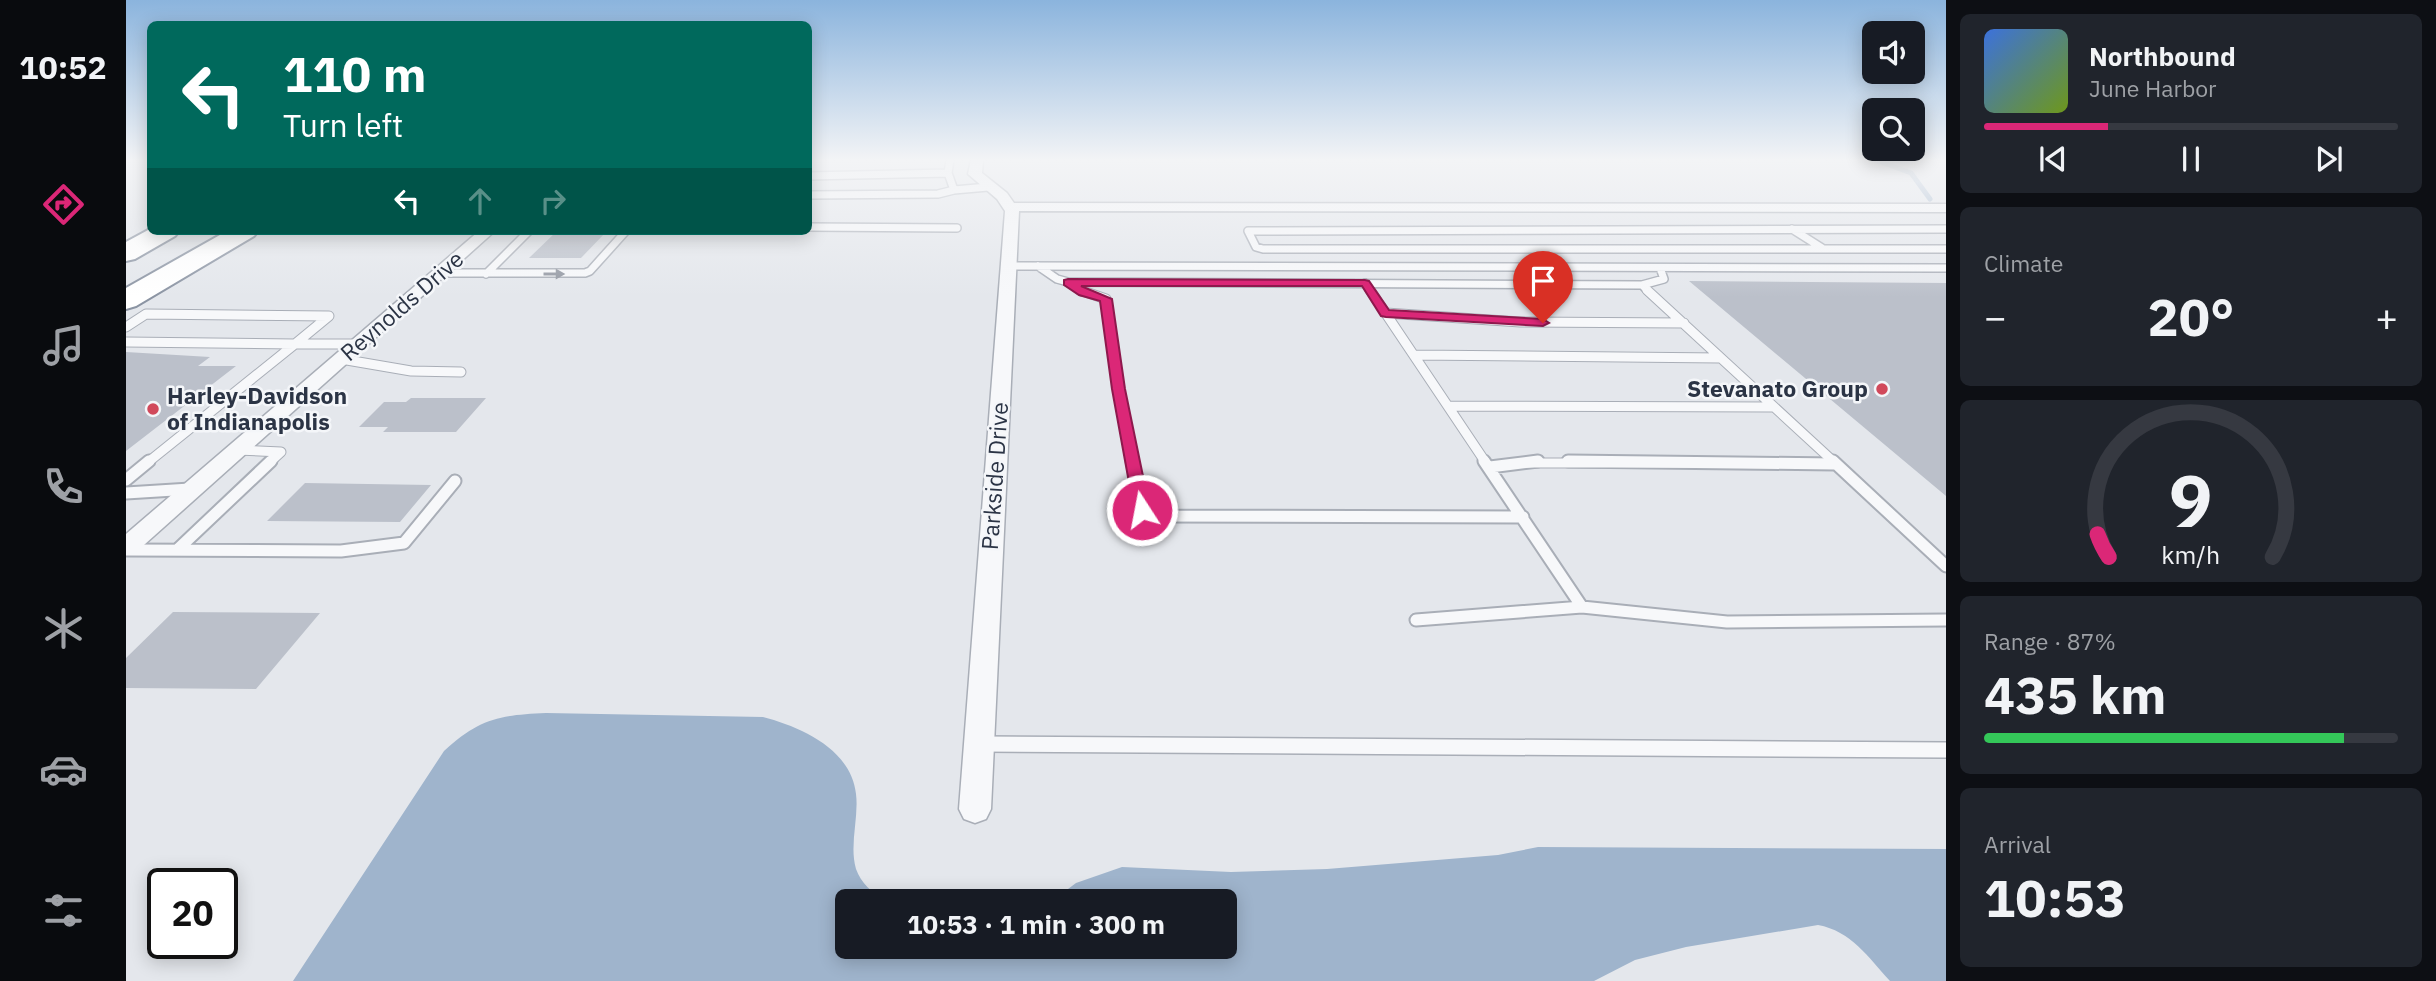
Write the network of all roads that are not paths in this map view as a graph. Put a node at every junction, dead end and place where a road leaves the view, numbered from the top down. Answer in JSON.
{"nodes":[{"id":1,"x":1009,"y":207,"type":"joint"},
{"id":2,"x":1946,"y":208,"type":"edge"},
{"id":3,"x":147,"y":223,"type":"edge"},
{"id":4,"x":812,"y":227,"type":"edge"},
{"id":5,"x":957,"y":228,"type":"dead end"},
{"id":6,"x":1519,"y":229,"type":"junction"},
{"id":7,"x":1792,"y":229,"type":"junction"},
{"id":8,"x":1946,"y":229,"type":"edge"},
{"id":9,"x":126,"y":234,"type":"edge"},
{"id":10,"x":159,"y":235,"type":"edge"},
{"id":11,"x":201,"y":235,"type":"edge"},
{"id":12,"x":237,"y":235,"type":"edge"},
{"id":13,"x":483,"y":235,"type":"edge"},
{"id":14,"x":525,"y":235,"type":"edge"},
{"id":15,"x":622,"y":235,"type":"edge"},
{"id":16,"x":1536,"y":248,"type":"junction"},
{"id":17,"x":1824,"y":249,"type":"junction"},
{"id":18,"x":1946,"y":249,"type":"edge"},
{"id":19,"x":126,"y":253,"type":"edge"},
{"id":20,"x":1009,"y":266,"type":"junction"},
{"id":21,"x":1038,"y":266,"type":"junction"},
{"id":22,"x":1660,"y":268,"type":"junction"},
{"id":23,"x":1946,"y":268,"type":"edge"},
{"id":24,"x":440,"y":273,"type":"junction"},
{"id":25,"x":486,"y":274,"type":"junction"},
{"id":26,"x":126,"y":280,"type":"edge"},
{"id":27,"x":1068,"y":282,"type":"junction"},
{"id":28,"x":1365,"y":283,"type":"junction"},
{"id":29,"x":1642,"y":285,"type":"junction"},
{"id":30,"x":126,"y":300,"type":"edge"},
{"id":31,"x":1386,"y":313,"type":"junction"},
{"id":32,"x":1684,"y":323,"type":"junction"},
{"id":33,"x":126,"y":327,"type":"edge"},
{"id":34,"x":126,"y":342,"type":"edge"},
{"id":35,"x":295,"y":344,"type":"junction"},
{"id":36,"x":359,"y":344,"type":"junction"},
{"id":37,"x":1414,"y":355,"type":"junction"},
{"id":38,"x":1720,"y":358,"type":"junction"},
{"id":39,"x":341,"y":359,"type":"junction"},
{"id":40,"x":461,"y":372,"type":"dead end"},
{"id":41,"x":1448,"y":406,"type":"junction"},
{"id":42,"x":1773,"y":407,"type":"junction"},
{"id":43,"x":237,"y":450,"type":"junction"},
{"id":44,"x":1835,"y":464,"type":"junction"},
{"id":45,"x":1490,"y":467,"type":"junction"},
{"id":46,"x":126,"y":480,"type":"edge"},
{"id":47,"x":454,"y":481,"type":"dead end"},
{"id":48,"x":194,"y":488,"type":"junction"},
{"id":49,"x":126,"y":493,"type":"edge"},
{"id":50,"x":1523,"y":517,"type":"junction"},
{"id":51,"x":126,"y":549,"type":"edge"},
{"id":52,"x":177,"y":550,"type":"junction"},
{"id":53,"x":1946,"y":566,"type":"edge"},
{"id":54,"x":1582,"y":607,"type":"junction"},
{"id":55,"x":1416,"y":620,"type":"dead end"},
{"id":56,"x":1946,"y":620,"type":"edge"},
{"id":57,"x":979,"y":744,"type":"junction"},
{"id":58,"x":1946,"y":750,"type":"edge"},
{"id":59,"x":975,"y":809,"type":"dead end"}],
"edges":[{"from":1,"to":2,"type":"street"},
{"from":1,"to":20,"type":"street","name":"Parkside Drive"},
{"from":3,"to":9,"type":"highway"},
{"from":4,"to":5,"type":"lane"},
{"from":6,"to":7,"type":"lane"},
{"from":6,"to":16,"type":"lane"},
{"from":6,"to":16,"type":"lane"},
{"from":7,"to":8,"type":"lane"},
{"from":7,"to":17,"type":"lane"},
{"from":10,"to":19,"type":"highway"},
{"from":11,"to":26,"type":"highway"},
{"from":12,"to":30,"type":"highway"},
{"from":13,"to":24,"type":"street","name":"Reynolds Drive"},
{"from":14,"to":25,"type":"lane"},
{"from":25,"to":15,"type":"lane","one_way":true},
{"from":16,"to":17,"type":"lane"},
{"from":17,"to":18,"type":"lane"},
{"from":20,"to":21,"type":"lane"},
{"from":20,"to":57,"type":"street","name":"Parkside Drive"},
{"from":21,"to":22,"type":"lane"},
{"from":21,"to":27,"type":"lane"},
{"from":22,"to":23,"type":"lane"},
{"from":22,"to":29,"type":"lane"},
{"from":24,"to":25,"type":"lane"},
{"from":24,"to":36,"type":"street","name":"Reynolds Drive"},
{"from":27,"to":28,"type":"lane"},
{"from":27,"to":50,"type":"lane"},
{"from":28,"to":29,"type":"lane"},
{"from":28,"to":31,"type":"lane"},
{"from":29,"to":32,"type":"lane"},
{"from":31,"to":32,"type":"lane"},
{"from":31,"to":37,"type":"lane"},
{"from":32,"to":38,"type":"lane"},
{"from":33,"to":35,"type":"lane"},
{"from":34,"to":35,"type":"lane"},
{"from":35,"to":36,"type":"lane"},
{"from":35,"to":46,"type":"lane"},
{"from":36,"to":39,"type":"street","name":"Reynolds Drive"},
{"from":37,"to":38,"type":"lane"},
{"from":37,"to":41,"type":"lane"},
{"from":38,"to":42,"type":"lane"},
{"from":39,"to":40,"type":"lane"},
{"from":39,"to":43,"type":"street","name":"Reynolds Drive"},
{"from":41,"to":42,"type":"lane"},
{"from":41,"to":45,"type":"lane"},
{"from":42,"to":44,"type":"lane"},
{"from":43,"to":48,"type":"street","name":"Reynolds Drive"},
{"from":43,"to":52,"type":"lane"},
{"from":44,"to":45,"type":"lane"},
{"from":44,"to":53,"type":"lane"},
{"from":45,"to":50,"type":"lane"},
{"from":47,"to":52,"type":"lane"},
{"from":48,"to":49,"type":"lane"},
{"from":48,"to":51,"type":"street","name":"Reynolds Drive"},
{"from":50,"to":54,"type":"lane"},
{"from":51,"to":52,"type":"lane"},
{"from":54,"to":55,"type":"lane"},
{"from":54,"to":56,"type":"lane"},
{"from":57,"to":58,"type":"lane"},
{"from":57,"to":59,"type":"street","name":"Parkside Drive"}]}
